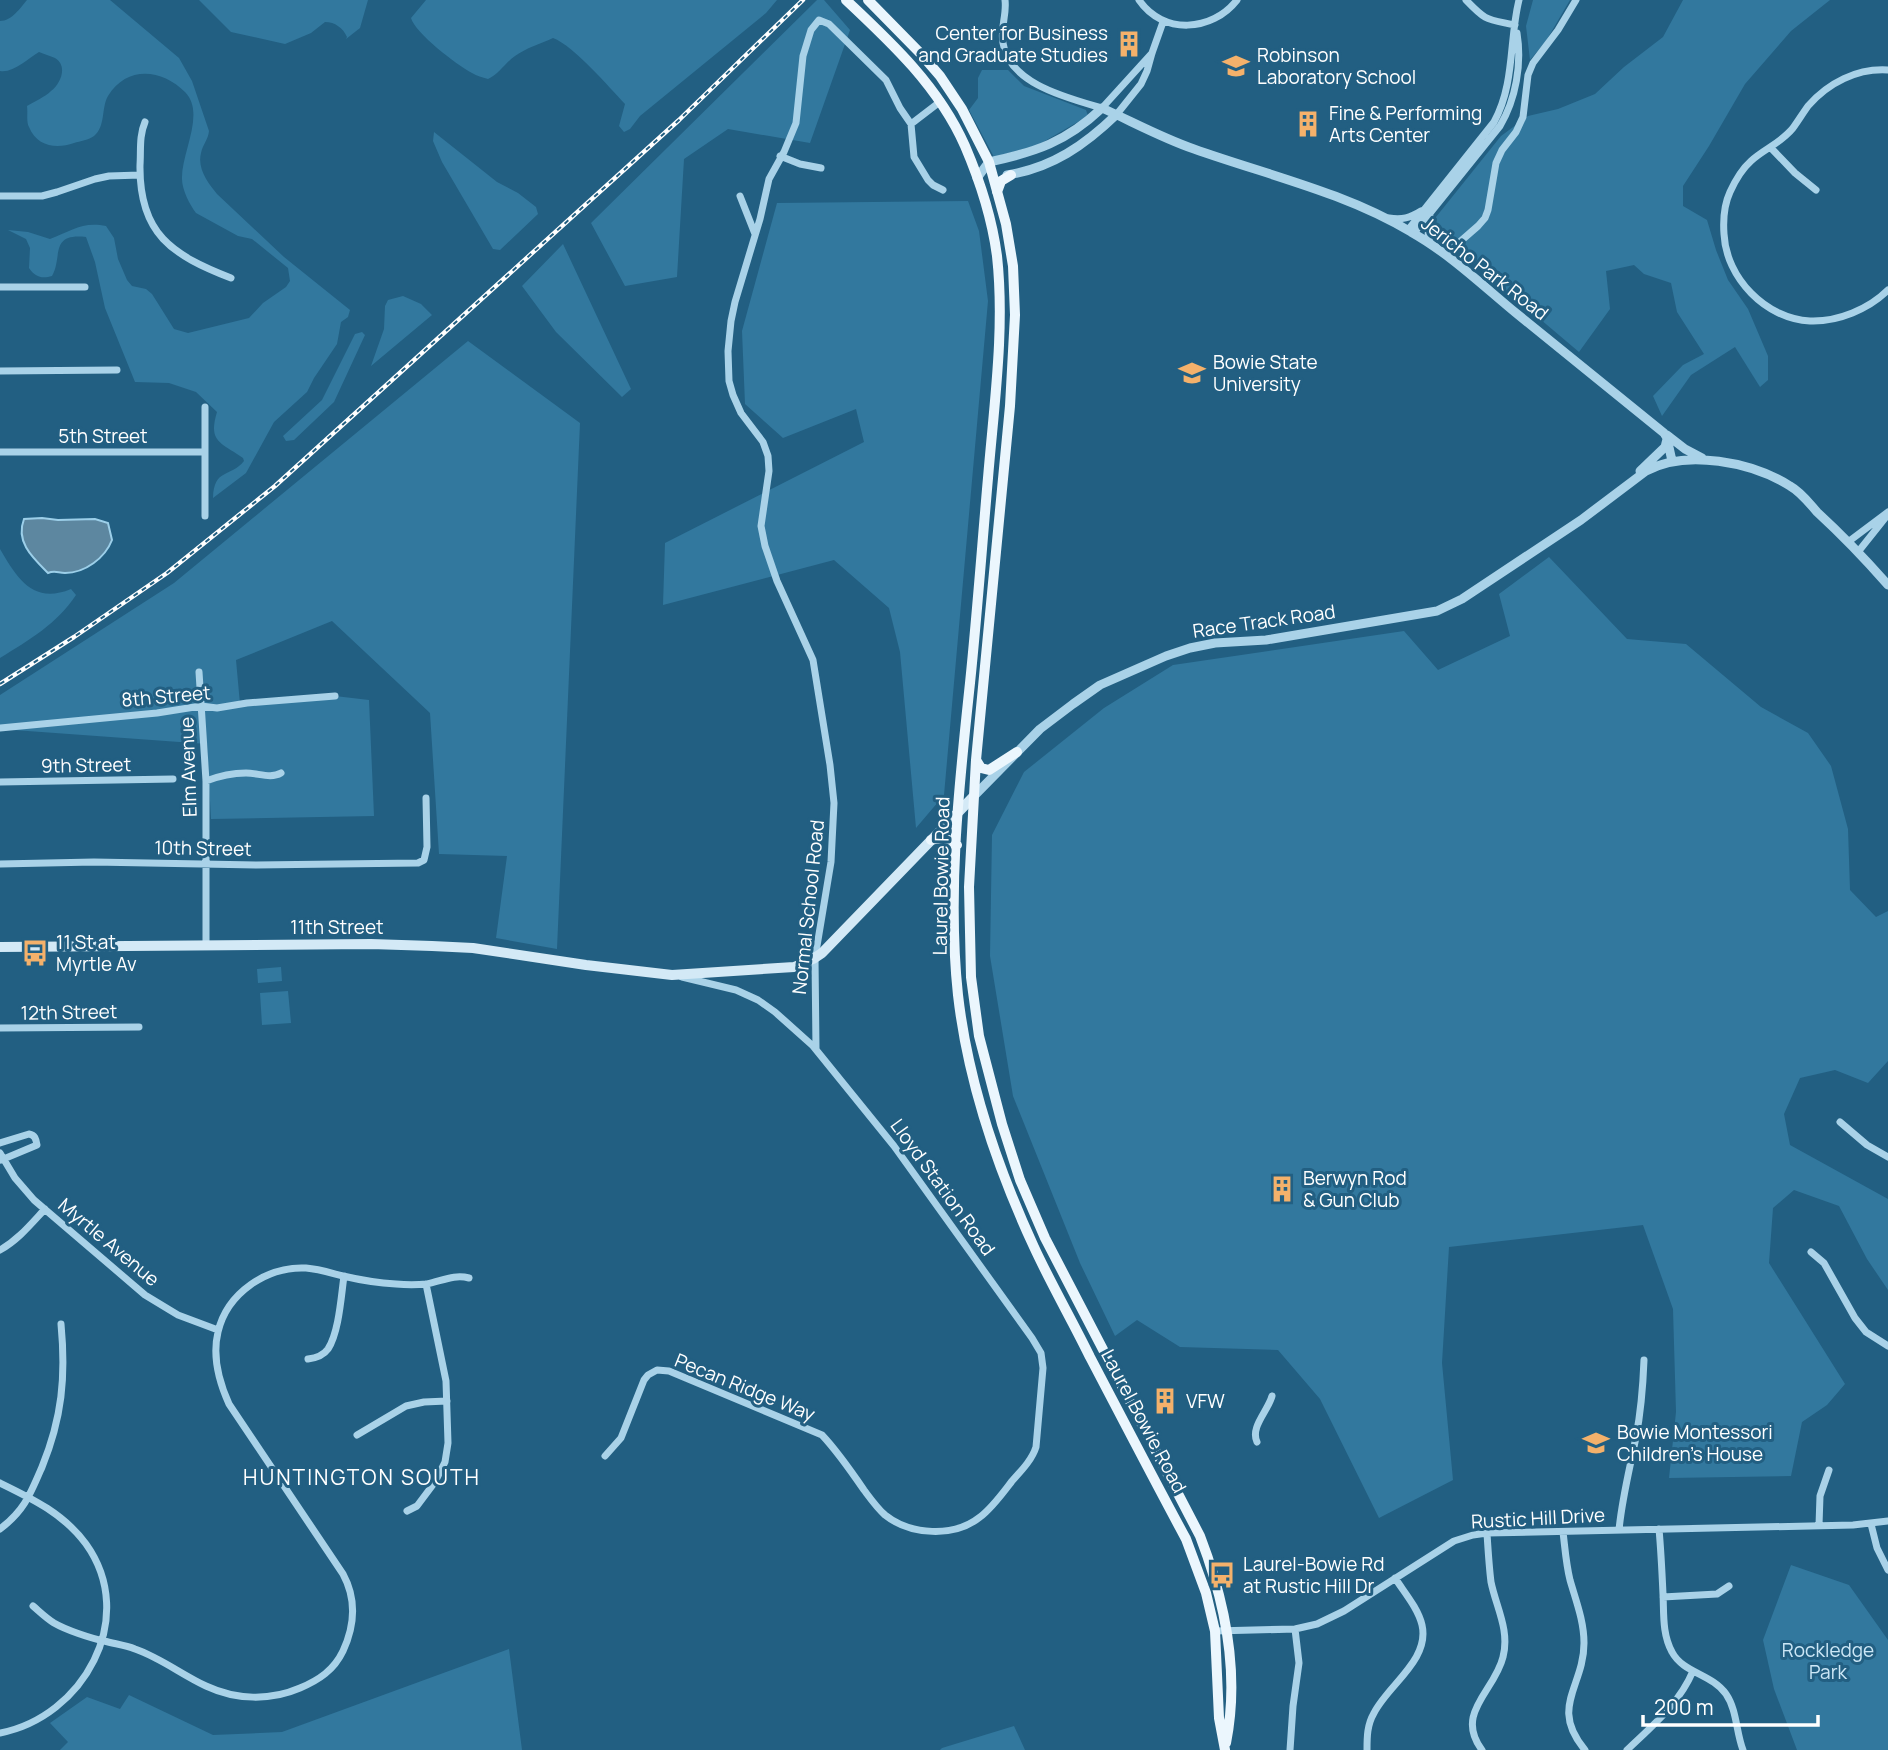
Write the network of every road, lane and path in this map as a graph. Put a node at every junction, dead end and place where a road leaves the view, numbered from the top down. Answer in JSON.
{"nodes":[{"id":1,"x":846,"y":0,"type":"edge"},
{"id":2,"x":868,"y":0,"type":"edge"},
{"id":3,"x":1005,"y":0,"type":"edge"},
{"id":4,"x":1139,"y":0,"type":"edge"},
{"id":5,"x":1237,"y":0,"type":"edge"},
{"id":6,"x":1466,"y":0,"type":"edge"},
{"id":7,"x":1519,"y":0,"type":"edge"},
{"id":8,"x":1576,"y":0,"type":"edge"},
{"id":9,"x":1163,"y":22,"type":"junction"},
{"id":10,"x":1515,"y":25,"type":"junction"},
{"id":11,"x":1152,"y":53,"type":"junction"},
{"id":12,"x":1888,"y":70,"type":"edge"},
{"id":13,"x":941,"y":102,"type":"junction"},
{"id":14,"x":1102,"y":108,"type":"junction"},
{"id":15,"x":1117,"y":114,"type":"junction"},
{"id":16,"x":145,"y":122,"type":"dead end"},
{"id":17,"x":911,"y":124,"type":"junction"},
{"id":18,"x":1771,"y":148,"type":"junction"},
{"id":19,"x":780,"y":156,"type":"junction"},
{"id":20,"x":989,"y":162,"type":"junction"},
{"id":21,"x":821,"y":168,"type":"dead end"},
{"id":22,"x":140,"y":175,"type":"junction"},
{"id":23,"x":1012,"y":175,"type":"junction"},
{"id":24,"x":992,"y":177,"type":"junction"},
{"id":25,"x":977,"y":178,"type":"junction"},
{"id":26,"x":943,"y":190,"type":"dead end"},
{"id":27,"x":1816,"y":190,"type":"dead end"},
{"id":28,"x":997,"y":192,"type":"junction"},
{"id":29,"x":0,"y":196,"type":"edge"},
{"id":30,"x":740,"y":196,"type":"dead end"},
{"id":31,"x":1427,"y":211,"type":"junction"},
{"id":32,"x":1382,"y":217,"type":"junction"},
{"id":33,"x":1411,"y":231,"type":"junction"},
{"id":34,"x":755,"y":235,"type":"junction"},
{"id":35,"x":1430,"y":243,"type":"junction"},
{"id":36,"x":1446,"y":254,"type":"junction"},
{"id":37,"x":231,"y":278,"type":"dead end"},
{"id":38,"x":0,"y":286,"type":"edge"},
{"id":39,"x":85,"y":287,"type":"dead end"},
{"id":40,"x":1888,"y":291,"type":"edge"},
{"id":41,"x":117,"y":370,"type":"dead end"},
{"id":42,"x":0,"y":371,"type":"edge"},
{"id":43,"x":205,"y":407,"type":"dead end"},
{"id":44,"x":1665,"y":435,"type":"junction"},
{"id":45,"x":0,"y":452,"type":"edge"},
{"id":46,"x":205,"y":452,"type":"junction"},
{"id":47,"x":1672,"y":461,"type":"junction"},
{"id":48,"x":1710,"y":461,"type":"junction"},
{"id":49,"x":1633,"y":481,"type":"junction"},
{"id":50,"x":1888,"y":513,"type":"edge"},
{"id":51,"x":205,"y":516,"type":"dead end"},
{"id":52,"x":1849,"y":542,"type":"junction"},
{"id":53,"x":1857,"y":552,"type":"junction"},
{"id":54,"x":1888,"y":586,"type":"edge"},
{"id":55,"x":199,"y":672,"type":"dead end"},
{"id":56,"x":335,"y":696,"type":"dead end"},
{"id":57,"x":201,"y":706,"type":"junction"},
{"id":58,"x":0,"y":728,"type":"edge"},
{"id":59,"x":1017,"y":752,"type":"junction"},
{"id":60,"x":976,"y":760,"type":"junction"},
{"id":61,"x":281,"y":773,"type":"dead end"},
{"id":62,"x":173,"y":779,"type":"dead end"},
{"id":63,"x":206,"y":781,"type":"junction"},
{"id":64,"x":0,"y":782,"type":"edge"},
{"id":65,"x":973,"y":797,"type":"junction"},
{"id":66,"x":426,"y":798,"type":"dead end"},
{"id":67,"x":958,"y":812,"type":"junction"},
{"id":68,"x":931,"y":840,"type":"junction"},
{"id":69,"x":957,"y":845,"type":"junction"},
{"id":70,"x":0,"y":864,"type":"edge"},
{"id":71,"x":206,"y":864,"type":"junction"},
{"id":72,"x":206,"y":946,"type":"junction"},
{"id":73,"x":0,"y":947,"type":"edge"},
{"id":74,"x":816,"y":958,"type":"junction"},
{"id":75,"x":672,"y":975,"type":"junction"},
{"id":76,"x":139,"y":1027,"type":"dead end"},
{"id":77,"x":0,"y":1028,"type":"edge"},
{"id":78,"x":814,"y":1048,"type":"junction"},
{"id":79,"x":1840,"y":1122,"type":"dead end"},
{"id":80,"x":0,"y":1143,"type":"edge"},
{"id":81,"x":1887,"y":1154,"type":"edge"},
{"id":82,"x":1,"y":1157,"type":"edge"},
{"id":83,"x":45,"y":1209,"type":"junction"},
{"id":84,"x":0,"y":1251,"type":"edge"},
{"id":85,"x":1811,"y":1252,"type":"dead end"},
{"id":86,"x":344,"y":1276,"type":"junction"},
{"id":87,"x":469,"y":1278,"type":"dead end"},
{"id":88,"x":426,"y":1284,"type":"junction"},
{"id":89,"x":61,"y":1324,"type":"dead end"},
{"id":90,"x":218,"y":1330,"type":"junction"},
{"id":91,"x":1888,"y":1346,"type":"edge"},
{"id":92,"x":308,"y":1359,"type":"dead end"},
{"id":93,"x":1644,"y":1360,"type":"dead end"},
{"id":94,"x":1272,"y":1396,"type":"dead end"},
{"id":95,"x":447,"y":1401,"type":"junction"},
{"id":96,"x":356,"y":1435,"type":"dead end"},
{"id":97,"x":1258,"y":1443,"type":"dead end"},
{"id":98,"x":606,"y":1456,"type":"dead end"},
{"id":99,"x":1829,"y":1470,"type":"dead end"},
{"id":100,"x":0,"y":1483,"type":"edge"},
{"id":101,"x":29,"y":1497,"type":"junction"},
{"id":102,"x":996,"y":1500,"type":"joint"},
{"id":103,"x":407,"y":1511,"type":"dead end"},
{"id":104,"x":1888,"y":1521,"type":"edge"},
{"id":105,"x":1871,"y":1524,"type":"junction"},
{"id":106,"x":1819,"y":1525,"type":"junction"},
{"id":107,"x":1659,"y":1529,"type":"junction"},
{"id":108,"x":0,"y":1530,"type":"edge"},
{"id":109,"x":1619,"y":1530,"type":"junction"},
{"id":110,"x":1563,"y":1532,"type":"junction"},
{"id":111,"x":1487,"y":1533,"type":"junction"},
{"id":112,"x":1888,"y":1570,"type":"edge"},
{"id":113,"x":1395,"y":1577,"type":"junction"},
{"id":114,"x":1729,"y":1586,"type":"dead end"},
{"id":115,"x":1663,"y":1597,"type":"junction"},
{"id":116,"x":33,"y":1606,"type":"dead end"},
{"id":117,"x":1295,"y":1629,"type":"junction"},
{"id":118,"x":1221,"y":1631,"type":"junction"},
{"id":119,"x":103,"y":1641,"type":"junction"},
{"id":120,"x":1693,"y":1671,"type":"junction"},
{"id":121,"x":0,"y":1733,"type":"edge"},
{"id":122,"x":1225,"y":1749,"type":"edge"},
{"id":123,"x":1290,"y":1750,"type":"edge"},
{"id":124,"x":1367,"y":1750,"type":"edge"},
{"id":125,"x":1482,"y":1750,"type":"edge"},
{"id":126,"x":1586,"y":1750,"type":"edge"},
{"id":127,"x":1627,"y":1750,"type":"edge"},
{"id":128,"x":1743,"y":1750,"type":"edge"}],
"edges":[{"from":1,"to":13,"type":"main road","name":"Laurel Bowie Road"},
{"from":2,"to":20,"type":"main road","name":"Laurel Bowie Road"},
{"from":3,"to":14,"type":"street","name":"Jericho Park Road"},
{"from":4,"to":9,"type":"street"},
{"from":5,"to":9,"type":"street"},
{"from":6,"to":10,"type":"street"},
{"from":7,"to":10,"type":"street"},
{"from":8,"to":36,"type":"street"},
{"from":9,"to":11,"type":"street"},
{"from":10,"to":31,"type":"street"},
{"from":11,"to":14,"type":"street"},
{"from":11,"to":15,"type":"street"},
{"from":12,"to":18,"type":"street"},
{"from":13,"to":17,"type":"street"},
{"from":13,"to":25,"type":"main road","name":"Laurel Bowie Road"},
{"from":14,"to":15,"type":"street","name":"Jericho Park Road"},
{"from":14,"to":20,"type":"street"},
{"from":15,"to":23,"type":"street"},
{"from":15,"to":32,"type":"street","name":"Jericho Park Road"},
{"from":16,"to":22,"type":"street"},
{"from":17,"to":19,"type":"street","name":"Normal School Road"},
{"from":17,"to":26,"type":"street","name":"Normal School Road"},
{"from":18,"to":27,"type":"street"},
{"from":18,"to":40,"type":"street"},
{"from":19,"to":21,"type":"street"},
{"from":19,"to":34,"type":"street","name":"Normal School Road"},
{"from":20,"to":24,"type":"main road","name":"Laurel Bowie Road"},
{"from":20,"to":25,"type":"street"},
{"from":22,"to":29,"type":"street"},
{"from":22,"to":37,"type":"street"},
{"from":23,"to":24,"type":"street"},
{"from":23,"to":28,"type":"main road"},
{"from":24,"to":25,"type":"street"},
{"from":24,"to":28,"type":"main road","name":"Laurel Bowie Road"},
{"from":25,"to":67,"type":"main road","name":"Laurel Bowie Road"},
{"from":28,"to":60,"type":"main road","name":"Laurel Bowie Road"},
{"from":30,"to":34,"type":"street"},
{"from":31,"to":32,"type":"street"},
{"from":31,"to":33,"type":"street"},
{"from":31,"to":35,"type":"street"},
{"from":32,"to":33,"type":"street","name":"Jericho Park Road"},
{"from":33,"to":35,"type":"street","name":"Jericho Park Road"},
{"from":34,"to":74,"type":"street","name":"Normal School Road"},
{"from":35,"to":36,"type":"street","name":"Jericho Park Road"},
{"from":36,"to":44,"type":"street","name":"Jericho Park Road"},
{"from":38,"to":39,"type":"street"},
{"from":41,"to":42,"type":"street"},
{"from":43,"to":46,"type":"street"},
{"from":44,"to":47,"type":"street"},
{"from":44,"to":48,"type":"street","name":"Jericho Park Road"},
{"from":44,"to":49,"type":"street"},
{"from":45,"to":46,"type":"street","name":"5th Street"},
{"from":46,"to":51,"type":"street"},
{"from":47,"to":48,"type":"street","name":"Race Track Road"},
{"from":47,"to":49,"type":"street","name":"Race Track Road"},
{"from":48,"to":52,"type":"street","name":"Race Track Road"},
{"from":49,"to":59,"type":"street","name":"Race Track Road"},
{"from":50,"to":52,"type":"street"},
{"from":50,"to":53,"type":"street"},
{"from":52,"to":53,"type":"street","name":"Race Track Road"},
{"from":53,"to":54,"type":"street","name":"Race Track Road"},
{"from":55,"to":57,"type":"street","name":"Elm Avenue"},
{"from":56,"to":57,"type":"street","name":"8th Street"},
{"from":57,"to":58,"type":"street","name":"8th Street"},
{"from":57,"to":63,"type":"street","name":"Elm Avenue"},
{"from":59,"to":60,"type":"main road"},
{"from":59,"to":65,"type":"street","name":"Race Track Road"},
{"from":60,"to":65,"type":"main road","name":"Laurel Bowie Road"},
{"from":61,"to":63,"type":"street"},
{"from":62,"to":64,"type":"street","name":"9th Street"},
{"from":63,"to":71,"type":"street","name":"Elm Avenue"},
{"from":65,"to":67,"type":"main road","name":"Race Track Road"},
{"from":65,"to":118,"type":"main road","name":"Laurel Bowie Road"},
{"from":66,"to":71,"type":"street","name":"10th Street"},
{"from":67,"to":68,"type":"main road","name":"Race Track Road"},
{"from":67,"to":69,"type":"main road","name":"Laurel Bowie Road"},
{"from":68,"to":69,"type":"main road"},
{"from":68,"to":74,"type":"main road","name":"Race Track Road"},
{"from":69,"to":118,"type":"main road","name":"Laurel Bowie Road"},
{"from":70,"to":71,"type":"street","name":"10th Street"},
{"from":71,"to":72,"type":"street","name":"Elm Avenue"},
{"from":72,"to":73,"type":"main road","name":"11th Street"},
{"from":72,"to":75,"type":"main road","name":"11th Street"},
{"from":74,"to":75,"type":"main road","name":"Race Track Road"},
{"from":74,"to":78,"type":"street","name":"Normal School Road"},
{"from":75,"to":78,"type":"street","name":"Lloyd Station Road"},
{"from":76,"to":77,"type":"street","name":"12th Street"},
{"from":78,"to":102,"type":"street","name":"Lloyd Station Road"},
{"from":79,"to":81,"type":"street"},
{"from":80,"to":82,"type":"street"},
{"from":82,"to":83,"type":"street","name":"Myrtle Avenue"},
{"from":83,"to":84,"type":"street"},
{"from":83,"to":90,"type":"street","name":"Myrtle Avenue"},
{"from":85,"to":91,"type":"street"},
{"from":86,"to":88,"type":"street"},
{"from":86,"to":90,"type":"street"},
{"from":86,"to":92,"type":"street"},
{"from":87,"to":88,"type":"street"},
{"from":88,"to":95,"type":"street"},
{"from":89,"to":101,"type":"street"},
{"from":90,"to":119,"type":"street"},
{"from":93,"to":109,"type":"street"},
{"from":94,"to":97,"type":"street"},
{"from":95,"to":96,"type":"street"},
{"from":95,"to":103,"type":"street"},
{"from":98,"to":102,"type":"street","name":"Pecan Ridge Way"},
{"from":99,"to":106,"type":"street"},
{"from":100,"to":101,"type":"street"},
{"from":101,"to":108,"type":"street"},
{"from":101,"to":119,"type":"street"},
{"from":104,"to":105,"type":"street","name":"Rustic Hill Drive"},
{"from":105,"to":106,"type":"street","name":"Rustic Hill Drive"},
{"from":105,"to":112,"type":"street"},
{"from":106,"to":107,"type":"street","name":"Rustic Hill Drive"},
{"from":107,"to":109,"type":"street","name":"Rustic Hill Drive"},
{"from":107,"to":115,"type":"street"},
{"from":109,"to":110,"type":"street","name":"Rustic Hill Drive"},
{"from":110,"to":111,"type":"street","name":"Rustic Hill Drive"},
{"from":110,"to":126,"type":"street"},
{"from":111,"to":113,"type":"street","name":"Rustic Hill Drive"},
{"from":111,"to":125,"type":"street"},
{"from":113,"to":117,"type":"street","name":"Rustic Hill Drive"},
{"from":113,"to":124,"type":"street"},
{"from":114,"to":115,"type":"street"},
{"from":115,"to":120,"type":"street"},
{"from":116,"to":119,"type":"street"},
{"from":117,"to":118,"type":"street","name":"Rustic Hill Drive"},
{"from":117,"to":123,"type":"street"},
{"from":118,"to":122,"type":"main road","name":"Laurel Bowie Road"},
{"from":119,"to":121,"type":"street"},
{"from":120,"to":127,"type":"street"},
{"from":120,"to":128,"type":"street"}]}
